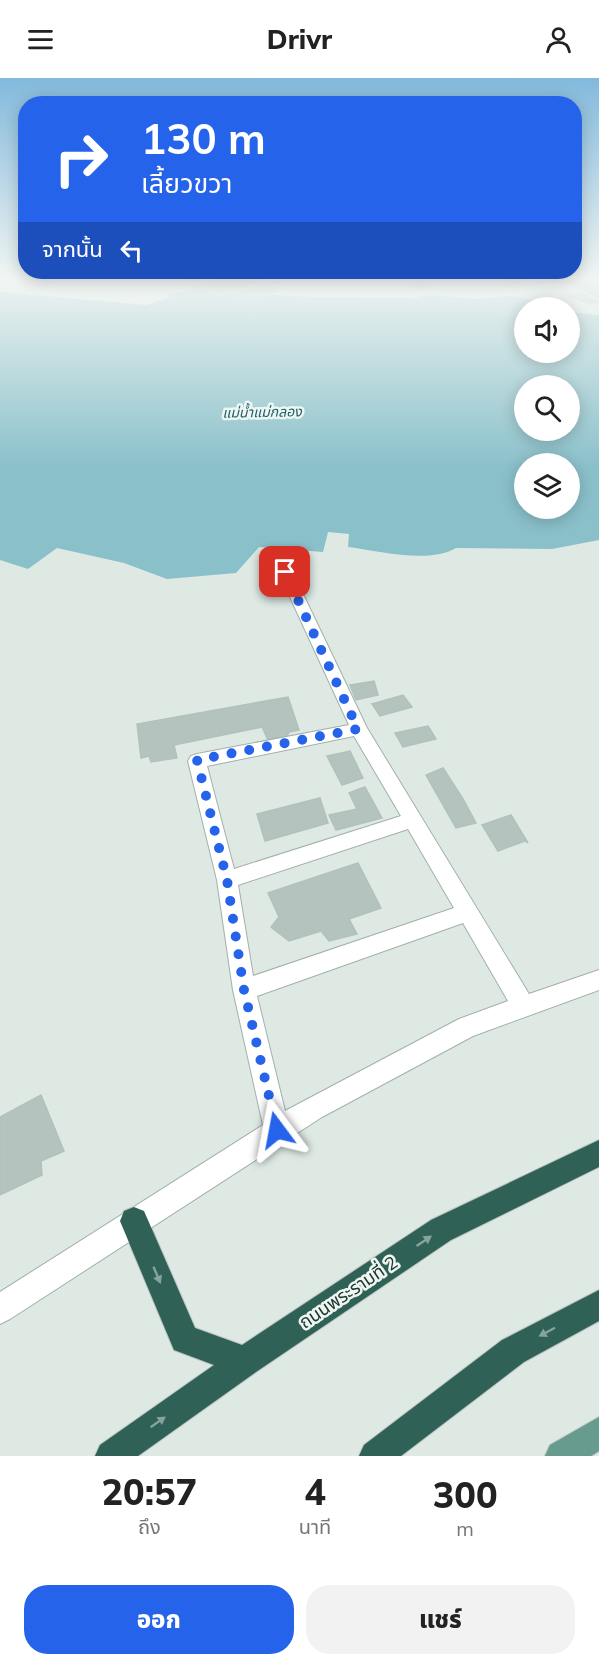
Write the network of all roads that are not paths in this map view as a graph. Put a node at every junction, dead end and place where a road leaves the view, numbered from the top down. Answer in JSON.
{"nodes":[{"id":1,"x":285,"y":572,"type":"dead end"},
{"id":2,"x":358,"y":729,"type":"junction"},
{"id":3,"x":412,"y":820,"type":"junction"},
{"id":4,"x":227,"y":880,"type":"junction"},
{"id":5,"x":468,"y":912,"type":"junction"},
{"id":6,"x":599,"y":980,"type":"edge"},
{"id":7,"x":244,"y":990,"type":"junction"},
{"id":8,"x":524,"y":1007,"type":"junction"},
{"id":9,"x":277,"y":1130,"type":"junction"},
{"id":10,"x":599,"y":1153,"type":"edge"},
{"id":11,"x":134,"y":1221,"type":"junction"},
{"id":12,"x":599,"y":1305,"type":"edge"},
{"id":13,"x":0,"y":1309,"type":"edge"},
{"id":14,"x":245,"y":1361,"type":"junction"},
{"id":15,"x":599,"y":1433,"type":"edge"},
{"id":16,"x":111,"y":1456,"type":"edge"},
{"id":17,"x":375,"y":1456,"type":"edge"},
{"id":18,"x":561,"y":1456,"type":"edge"}],
"edges":[{"from":1,"to":2,"type":"street"},
{"from":2,"to":3,"type":"street"},
{"from":2,"to":4,"type":"street"},
{"from":3,"to":4,"type":"street"},
{"from":3,"to":5,"type":"street"},
{"from":4,"to":7,"type":"street"},
{"from":5,"to":7,"type":"street"},
{"from":5,"to":8,"type":"street"},
{"from":6,"to":8,"type":"street"},
{"from":7,"to":9,"type":"street"},
{"from":8,"to":9,"type":"street"},
{"from":9,"to":11,"type":"street"},
{"from":14,"to":10,"type":"highway","name":"ถนนพระรามที่ 2","one_way":true},
{"from":11,"to":13,"type":"street"},
{"from":11,"to":14,"type":"highway","one_way":true},
{"from":12,"to":17,"type":"highway","one_way":true},
{"from":16,"to":14,"type":"highway","name":"ถนนพระรามที่ 2","one_way":true},
{"from":15,"to":18,"type":"main road"}]}
